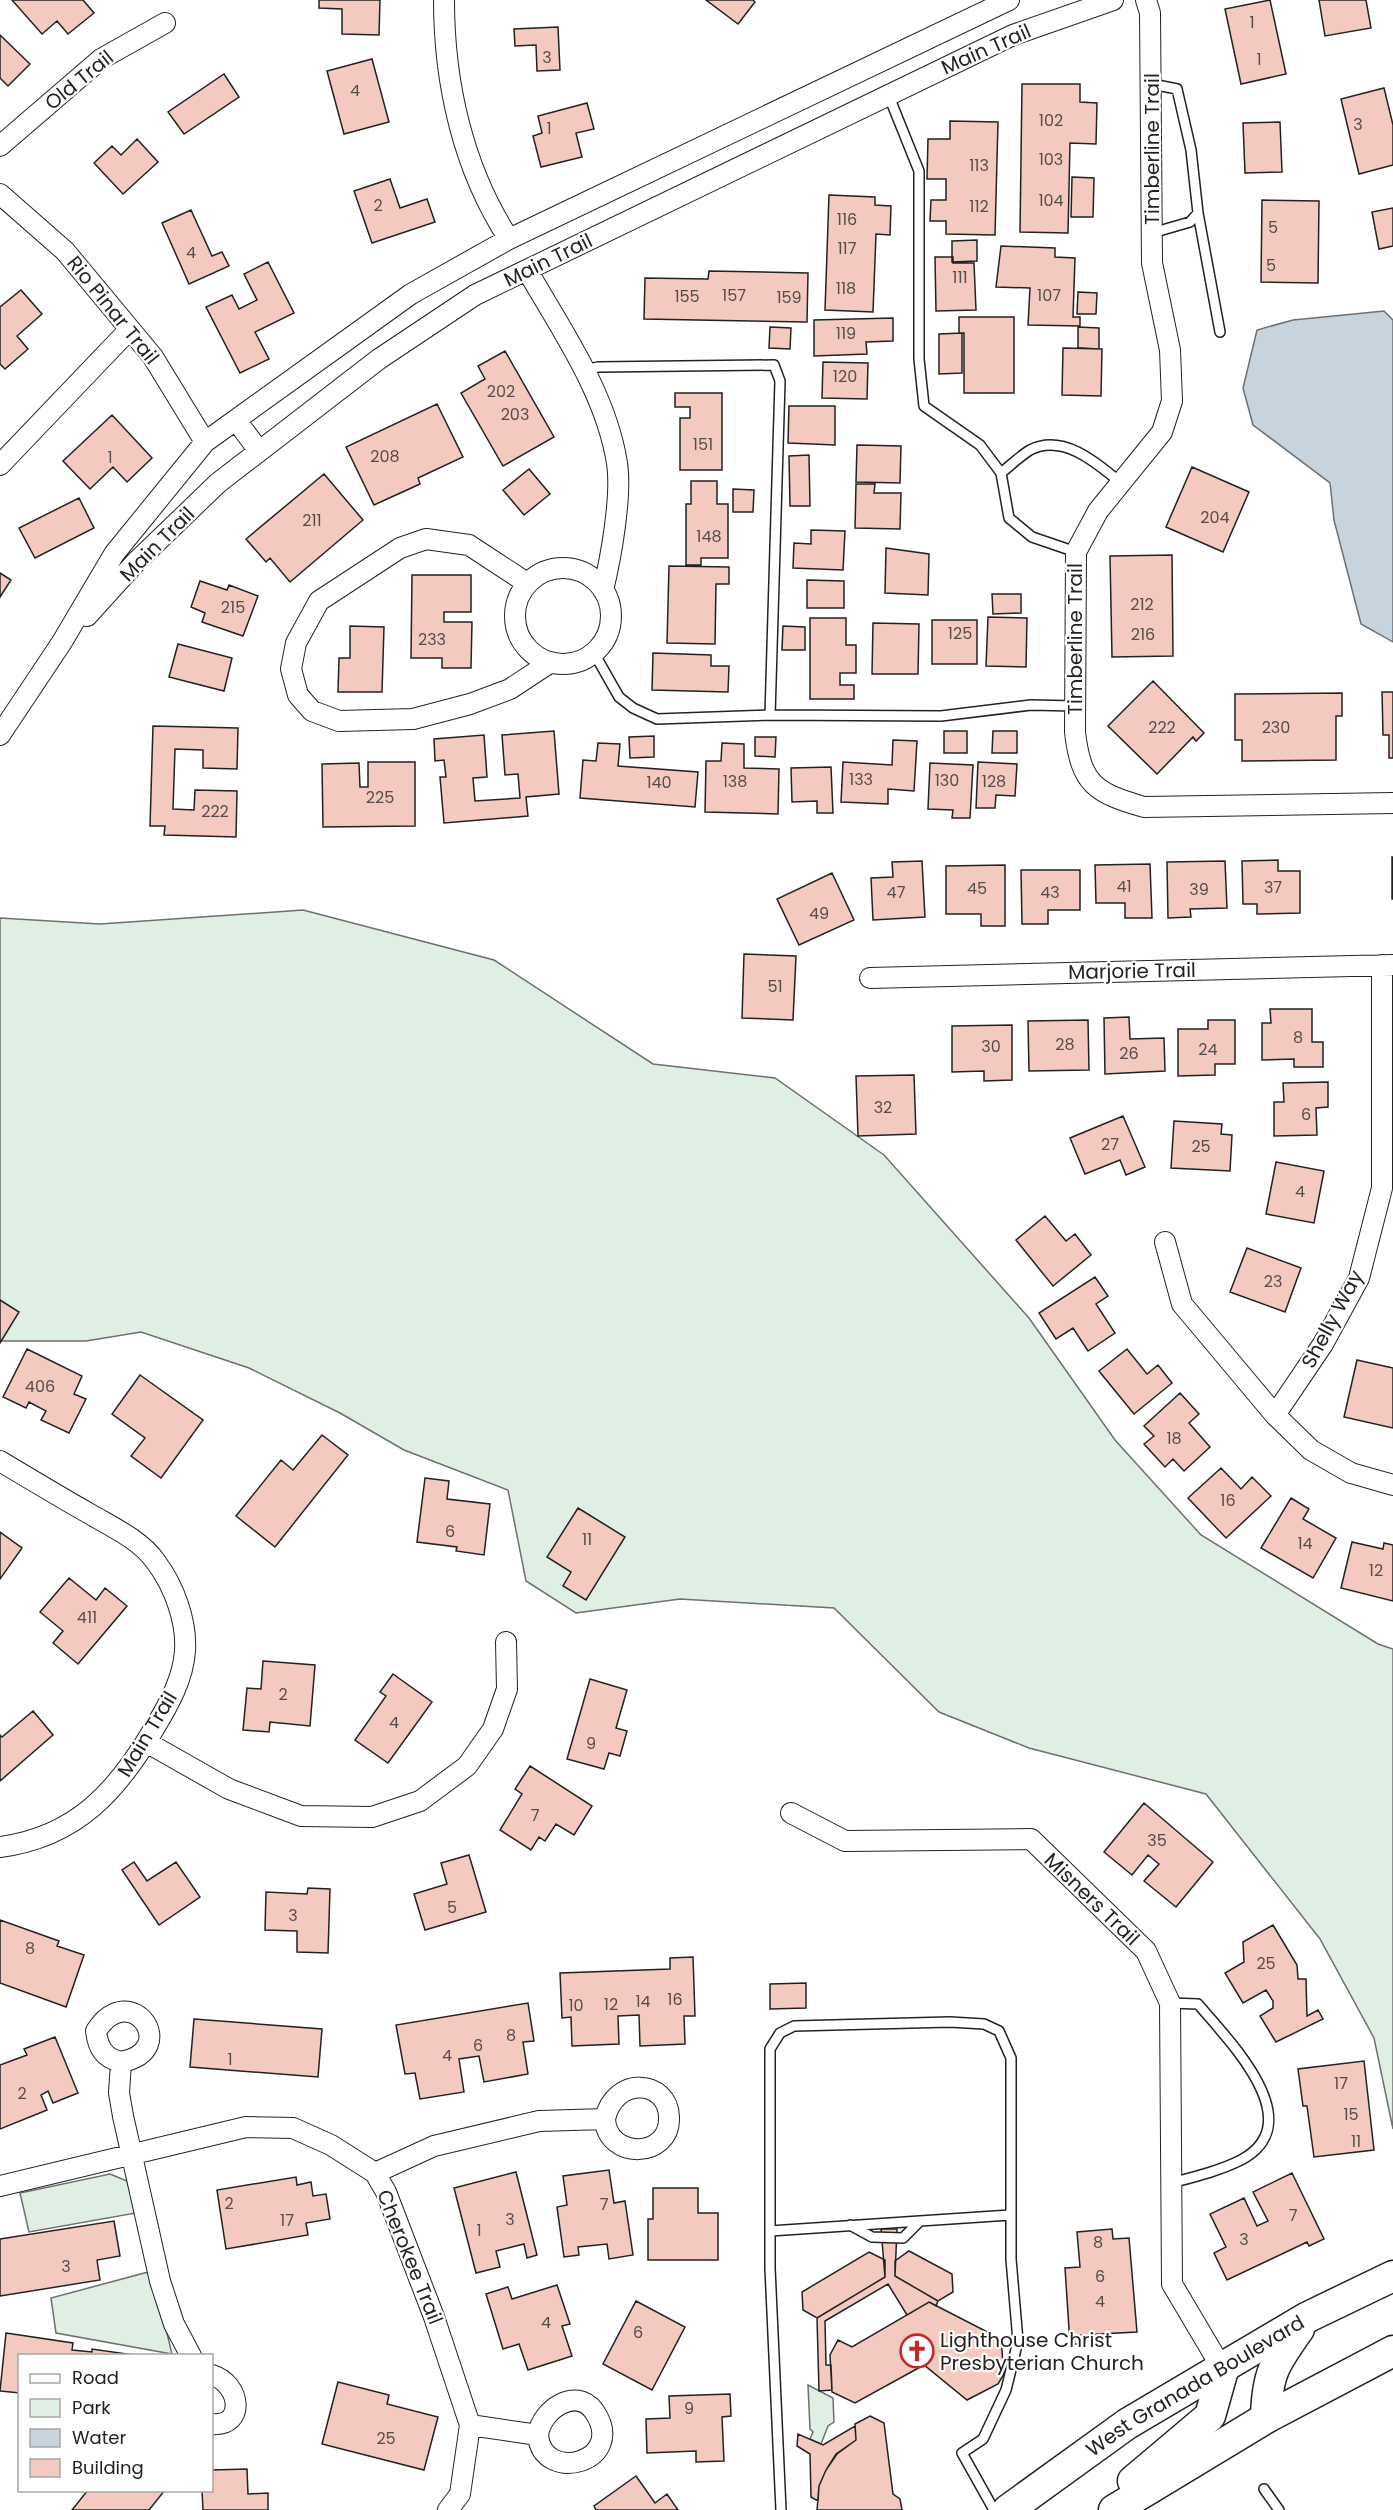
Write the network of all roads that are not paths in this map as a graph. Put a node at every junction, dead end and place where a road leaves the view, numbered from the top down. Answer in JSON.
{"nodes":[{"id":1,"x":444,"y":0,"type":"edge"},
{"id":2,"x":1009,"y":0,"type":"edge"},
{"id":3,"x":1113,"y":0,"type":"edge"},
{"id":4,"x":1146,"y":0,"type":"edge"},
{"id":5,"x":165,"y":23,"type":"dead end"},
{"id":6,"x":1152,"y":84,"type":"junction"},
{"id":7,"x":888,"y":93,"type":"junction"},
{"id":8,"x":0,"y":146,"type":"edge"},
{"id":9,"x":0,"y":194,"type":"edge"},
{"id":10,"x":1198,"y":213,"type":"junction"},
{"id":11,"x":540,"y":225,"type":"junction"},
{"id":12,"x":1152,"y":233,"type":"junction"},
{"id":13,"x":509,"y":239,"type":"junction"},
{"id":14,"x":480,"y":255,"type":"junction"},
{"id":15,"x":555,"y":256,"type":"junction"},
{"id":16,"x":527,"y":270,"type":"junction"},
{"id":17,"x":495,"y":286,"type":"junction"},
{"id":18,"x":129,"y":330,"type":"junction"},
{"id":19,"x":1220,"y":332,"type":"dead end"},
{"id":20,"x":584,"y":370,"type":"junction"},
{"id":21,"x":236,"y":420,"type":"junction"},
{"id":22,"x":205,"y":442,"type":"junction"},
{"id":23,"x":259,"y":451,"type":"junction"},
{"id":24,"x":0,"y":465,"type":"edge"},
{"id":25,"x":1001,"y":473,"type":"junction"},
{"id":26,"x":175,"y":480,"type":"junction"},
{"id":27,"x":1121,"y":483,"type":"junction"},
{"id":28,"x":198,"y":502,"type":"junction"},
{"id":29,"x":1076,"y":552,"type":"junction"},
{"id":30,"x":528,"y":583,"type":"junction"},
{"id":31,"x":603,"y":590,"type":"junction"},
{"id":32,"x":63,"y":642,"type":"junction"},
{"id":33,"x":594,"y":653,"type":"junction"},
{"id":34,"x":551,"y":662,"type":"junction"},
{"id":35,"x":1075,"y":706,"type":"junction"},
{"id":36,"x":770,"y":715,"type":"junction"},
{"id":37,"x":0,"y":735,"type":"edge"},
{"id":38,"x":1393,"y":803,"type":"edge"},
{"id":39,"x":1388,"y":965,"type":"edge"},
{"id":40,"x":870,"y":978,"type":"dead end"},
{"id":41,"x":1165,"y":1242,"type":"dead end"},
{"id":42,"x":1275,"y":1414,"type":"junction"},
{"id":43,"x":0,"y":1461,"type":"edge"},
{"id":44,"x":1393,"y":1485,"type":"edge"},
{"id":45,"x":506,"y":1642,"type":"dead end"},
{"id":46,"x":146,"y":1742,"type":"junction"},
{"id":47,"x":791,"y":1813,"type":"dead end"},
{"id":48,"x":0,"y":1847,"type":"edge"},
{"id":49,"x":1170,"y":2003,"type":"junction"},
{"id":50,"x":121,"y":2062,"type":"dead end"},
{"id":51,"x":605,"y":2119,"type":"dead end"},
{"id":52,"x":131,"y":2155,"type":"junction"},
{"id":53,"x":375,"y":2173,"type":"junction"},
{"id":54,"x":1171,"y":2183,"type":"junction"},
{"id":55,"x":0,"y":2186,"type":"edge"},
{"id":56,"x":1010,"y":2215,"type":"junction"},
{"id":57,"x":920,"y":2221,"type":"junction"},
{"id":58,"x":850,"y":2225,"type":"junction"},
{"id":59,"x":770,"y":2231,"type":"junction"},
{"id":60,"x":1393,"y":2276,"type":"edge"},
{"id":61,"x":1308,"y":2317,"type":"junction"},
{"id":62,"x":1393,"y":2351,"type":"edge"},
{"id":63,"x":190,"y":2354,"type":"edge"},
{"id":64,"x":1223,"y":2370,"type":"junction"},
{"id":65,"x":213,"y":2376,"type":"edge"},
{"id":66,"x":1266,"y":2418,"type":"junction"},
{"id":67,"x":213,"y":2424,"type":"edge"},
{"id":68,"x":470,"y":2425,"type":"junction"},
{"id":69,"x":538,"y":2435,"type":"dead end"},
{"id":70,"x":1264,"y":2489,"type":"dead end"},
{"id":71,"x":448,"y":2510,"type":"edge"},
{"id":72,"x":781,"y":2510,"type":"edge"},
{"id":73,"x":994,"y":2510,"type":"edge"},
{"id":74,"x":1008,"y":2510,"type":"edge"},
{"id":75,"x":1098,"y":2510,"type":"edge"},
{"id":76,"x":1113,"y":2510,"type":"edge"},
{"id":77,"x":1279,"y":2510,"type":"edge"}],
"edges":[{"from":1,"to":13,"type":"street"},
{"from":2,"to":11,"type":"street","name":"Main Trail"},
{"from":3,"to":7,"type":"street","name":"Main Trail"},
{"from":4,"to":6,"type":"street","name":"Timberline Trail"},
{"from":5,"to":8,"type":"street","name":"Old Trail"},
{"from":6,"to":10,"type":"lane"},
{"from":6,"to":12,"type":"street","name":"Timberline Trail"},
{"from":7,"to":15,"type":"street","name":"Main Trail"},
{"from":7,"to":25,"type":"lane"},
{"from":9,"to":18,"type":"street","name":"Rio Pinar Trail"},
{"from":10,"to":12,"type":"lane"},
{"from":10,"to":19,"type":"lane"},
{"from":11,"to":13,"type":"street","name":"Main Trail"},
{"from":11,"to":15,"type":"street"},
{"from":12,"to":27,"type":"street","name":"Timberline Trail"},
{"from":13,"to":14,"type":"street","name":"Main Trail"},
{"from":14,"to":17,"type":"street"},
{"from":14,"to":21,"type":"street","name":"Main Trail"},
{"from":15,"to":16,"type":"street","name":"Main Trail"},
{"from":16,"to":17,"type":"street","name":"Main Trail"},
{"from":16,"to":20,"type":"street"},
{"from":17,"to":23,"type":"street","name":"Main Trail"},
{"from":18,"to":22,"type":"street","name":"Rio Pinar Trail"},
{"from":18,"to":24,"type":"street"},
{"from":20,"to":31,"type":"street"},
{"from":20,"to":36,"type":"lane"},
{"from":21,"to":22,"type":"street","name":"Main Trail"},
{"from":21,"to":23,"type":"street"},
{"from":22,"to":26,"type":"street","name":"Main Trail"},
{"from":23,"to":28,"type":"street","name":"Main Trail"},
{"from":25,"to":27,"type":"lane"},
{"from":25,"to":29,"type":"lane"},
{"from":26,"to":28,"type":"street"},
{"from":26,"to":32,"type":"street","name":"Main Trail"},
{"from":27,"to":29,"type":"street","name":"Timberline Trail"},
{"from":28,"to":32,"type":"street","name":"Main Trail"},
{"from":29,"to":35,"type":"street","name":"Timberline Trail"},
{"from":30,"to":31,"type":"street"},
{"from":30,"to":34,"type":"street"},
{"from":30,"to":34,"type":"street"},
{"from":31,"to":33,"type":"street"},
{"from":32,"to":37,"type":"street","name":"Main Trail"},
{"from":33,"to":34,"type":"street"},
{"from":33,"to":36,"type":"lane"},
{"from":35,"to":36,"type":"lane"},
{"from":35,"to":38,"type":"street","name":"Timberline Trail"},
{"from":39,"to":40,"type":"street","name":"Marjorie Trail"},
{"from":39,"to":42,"type":"street","name":"Shelly Way"},
{"from":41,"to":42,"type":"street"},
{"from":42,"to":44,"type":"street"},
{"from":43,"to":46,"type":"street","name":"Main Trail"},
{"from":45,"to":46,"type":"street"},
{"from":46,"to":48,"type":"street","name":"Main Trail"},
{"from":47,"to":49,"type":"street","name":"Misners Trail"},
{"from":49,"to":54,"type":"street","name":"Misners Trail"},
{"from":49,"to":54,"type":"lane"},
{"from":50,"to":52,"type":"street"},
{"from":51,"to":53,"type":"street"},
{"from":52,"to":53,"type":"street","name":"Cherokee Trail"},
{"from":52,"to":55,"type":"street","name":"Cherokee Trail"},
{"from":52,"to":63,"type":"street"},
{"from":53,"to":68,"type":"street","name":"Cherokee Trail"},
{"from":54,"to":64,"type":"street","name":"Misners Trail"},
{"from":56,"to":57,"type":"lane"},
{"from":56,"to":59,"type":"lane"},
{"from":56,"to":73,"type":"lane"},
{"from":57,"to":58,"type":"lane"},
{"from":57,"to":58,"type":"lane"},
{"from":58,"to":59,"type":"lane"},
{"from":59,"to":72,"type":"lane"},
{"from":60,"to":61,"type":"main road","name":"West Granada Boulevard"},
{"from":61,"to":64,"type":"main road","name":"West Granada Boulevard"},
{"from":61,"to":66,"type":"main road"},
{"from":62,"to":66,"type":"main road"},
{"from":64,"to":74,"type":"main road","name":"West Granada Boulevard"},
{"from":64,"to":75,"type":"main road"},
{"from":65,"to":67,"type":"street"},
{"from":66,"to":76,"type":"main road"},
{"from":68,"to":69,"type":"street"},
{"from":68,"to":71,"type":"street","name":"Cherokee Trail"},
{"from":70,"to":77,"type":"lane"}]}
